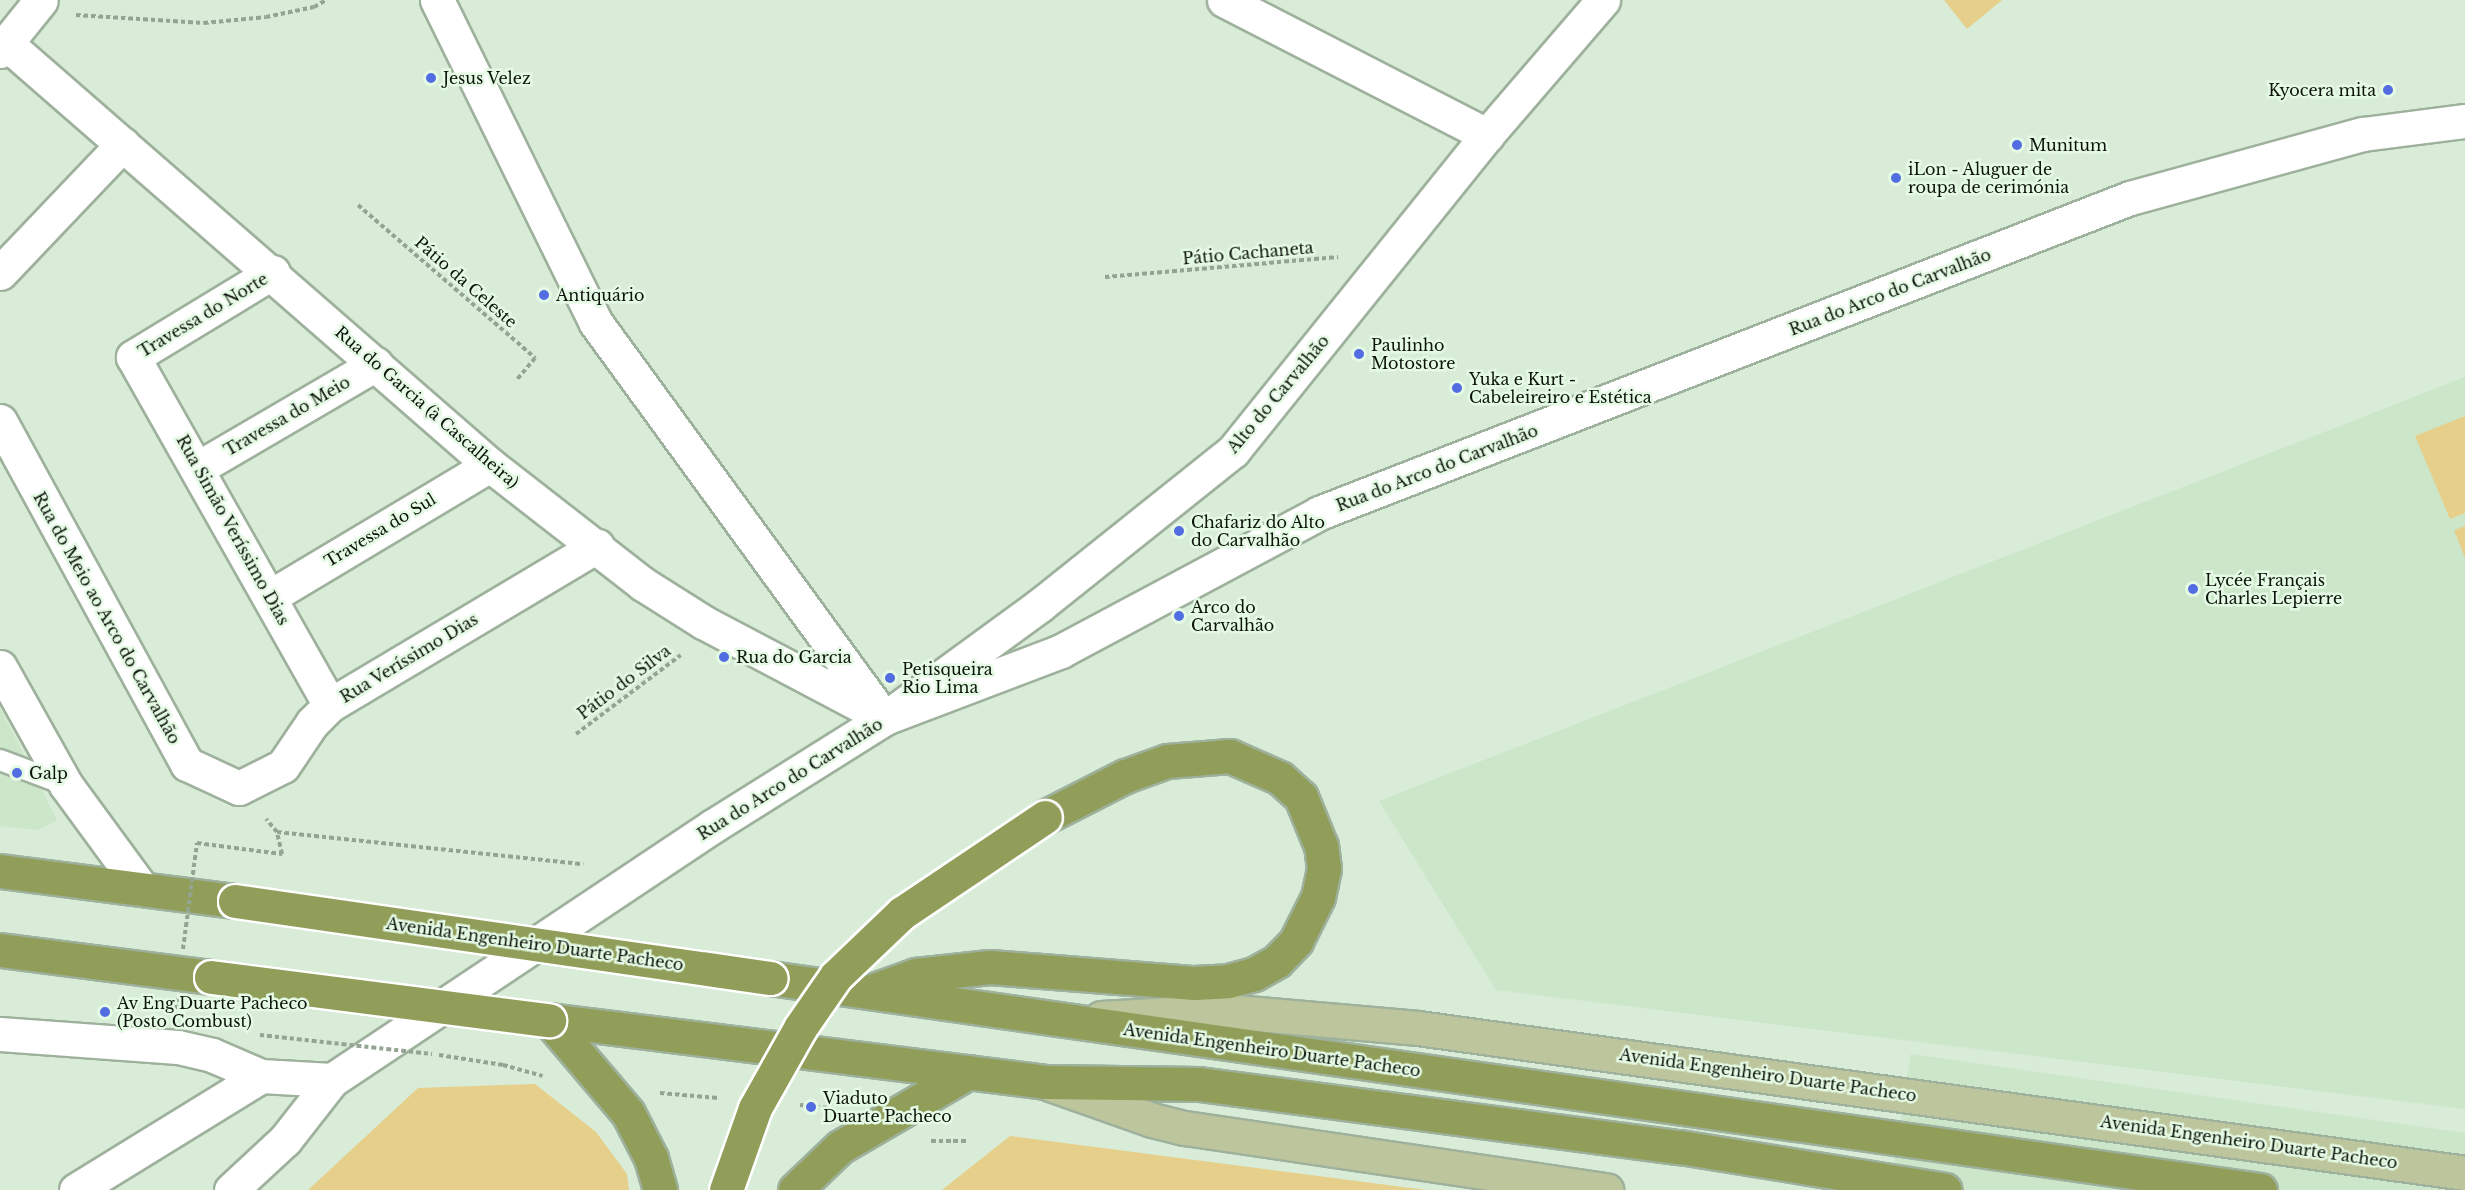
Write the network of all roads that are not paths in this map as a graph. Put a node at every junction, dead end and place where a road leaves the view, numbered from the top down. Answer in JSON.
{"nodes":[{"id":1,"x":437,"y":0,"type":"edge"},
{"id":2,"x":1224,"y":0,"type":"edge"},
{"id":3,"x":1602,"y":0,"type":"edge"},
{"id":4,"x":38,"y":5,"type":"edge"},
{"id":5,"x":3,"y":48,"type":"edge"},
{"id":6,"x":2465,"y":121,"type":"edge"},
{"id":7,"x":1487,"y":135,"type":"junction"},
{"id":8,"x":123,"y":144,"type":"junction"},
{"id":9,"x":273,"y":272,"type":"junction"},
{"id":10,"x":0,"y":273,"type":"edge"},
{"id":11,"x":133,"y":357,"type":"joint"},
{"id":12,"x":376,"y":364,"type":"junction"},
{"id":13,"x":0,"y":421,"type":"edge"},
{"id":14,"x":490,"y":465,"type":"junction"},
{"id":15,"x":198,"y":468,"type":"junction"},
{"id":16,"x":597,"y":546,"type":"junction"},
{"id":17,"x":271,"y":596,"type":"junction"},
{"id":18,"x":0,"y":667,"type":"edge"},
{"id":19,"x":330,"y":705,"type":"junction"},
{"id":20,"x":885,"y":718,"type":"junction"},
{"id":21,"x":0,"y":760,"type":"edge"},
{"id":22,"x":66,"y":785,"type":"junction"},
{"id":23,"x":239,"y":788,"type":"joint"},
{"id":24,"x":0,"y":871,"type":"edge"},
{"id":25,"x":142,"y":889,"type":"junction"},
{"id":26,"x":0,"y":950,"type":"edge"},
{"id":27,"x":869,"y":992,"type":"junction"},
{"id":28,"x":549,"y":1020,"type":"junction"},
{"id":29,"x":1069,"y":1021,"type":"junction"},
{"id":30,"x":0,"y":1034,"type":"edge"},
{"id":31,"x":969,"y":1072,"type":"junction"},
{"id":32,"x":261,"y":1076,"type":"junction"},
{"id":33,"x":332,"y":1080,"type":"junction"},
{"id":34,"x":1045,"y":1082,"type":"junction"},
{"id":35,"x":2465,"y":1174,"type":"edge"},
{"id":36,"x":76,"y":1190,"type":"edge"},
{"id":37,"x":231,"y":1190,"type":"edge"},
{"id":38,"x":660,"y":1190,"type":"edge"},
{"id":39,"x":726,"y":1190,"type":"edge"},
{"id":40,"x":795,"y":1190,"type":"edge"},
{"id":41,"x":1606,"y":1190,"type":"edge"},
{"id":42,"x":1946,"y":1190,"type":"edge"},
{"id":43,"x":2260,"y":1190,"type":"edge"},
{"id":44,"x":2421,"y":1190,"type":"edge"}],
"edges":[{"from":1,"to":20,"type":"street"},
{"from":2,"to":7,"type":"street"},
{"from":3,"to":7,"type":"street","name":"Alto do Carvalhão"},
{"from":4,"to":5,"type":"street"},
{"from":5,"to":8,"type":"street","name":"Rua do Garcia (à Cascalheira)"},
{"from":6,"to":20,"type":"street","name":"Rua do Arco do Carvalhão"},
{"from":7,"to":20,"type":"street","name":"Alto do Carvalhão"},
{"from":8,"to":9,"type":"street","name":"Rua do Garcia (à Cascalheira)"},
{"from":8,"to":10,"type":"street"},
{"from":9,"to":11,"type":"street","name":"Travessa do Norte"},
{"from":9,"to":12,"type":"street","name":"Rua do Garcia (à Cascalheira)"},
{"from":11,"to":15,"type":"street","name":"Rua Simão Veríssimo Dias"},
{"from":12,"to":14,"type":"street","name":"Rua do Garcia (à Cascalheira)"},
{"from":12,"to":15,"type":"street","name":"Travessa do Meio"},
{"from":13,"to":23,"type":"street","name":"Rua do Meio ao Arco do Carvalhão"},
{"from":14,"to":16,"type":"street","name":"Rua do Garcia (à Cascalheira)"},
{"from":14,"to":17,"type":"street","name":"Travessa do Sul"},
{"from":15,"to":17,"type":"street","name":"Rua Simão Veríssimo Dias"},
{"from":16,"to":19,"type":"street","name":"Rua Veríssimo Dias"},
{"from":16,"to":20,"type":"street","name":"Rua do Garcia (à Cascalheira)"},
{"from":17,"to":19,"type":"street","name":"Rua Simão Veríssimo Dias"},
{"from":18,"to":22,"type":"street"},
{"from":19,"to":23,"type":"street","name":"Rua Veríssimo Dias"},
{"from":20,"to":33,"type":"street","name":"Rua do Arco do Carvalhão"},
{"from":21,"to":22,"type":"lane"},
{"from":22,"to":25,"type":"street"},
{"from":24,"to":25,"type":"highway","name":"Avenida Engenheiro Duarte Pacheco"},
{"from":25,"to":27,"type":"highway","name":"Avenida Engenheiro Duarte Pacheco","bridge":true},
{"from":26,"to":28,"type":"highway","bridge":true},
{"from":27,"to":29,"type":"highway","name":"Avenida Engenheiro Duarte Pacheco"},
{"from":27,"to":39,"type":"highway","bridge":true},
{"from":28,"to":31,"type":"highway"},
{"from":28,"to":38,"type":"highway"},
{"from":29,"to":35,"type":"main road","name":"Avenida Engenheiro Duarte Pacheco"},
{"from":29,"to":43,"type":"highway","name":"Avenida Engenheiro Duarte Pacheco"},
{"from":30,"to":32,"type":"street"},
{"from":31,"to":34,"type":"highway"},
{"from":31,"to":40,"type":"highway"},
{"from":32,"to":33,"type":"street"},
{"from":32,"to":36,"type":"street"},
{"from":33,"to":37,"type":"street","name":"Rua do Arco do Carvalhão"},
{"from":34,"to":41,"type":"main road"},
{"from":34,"to":42,"type":"highway"},
{"from":35,"to":44,"type":"main road"}]}
